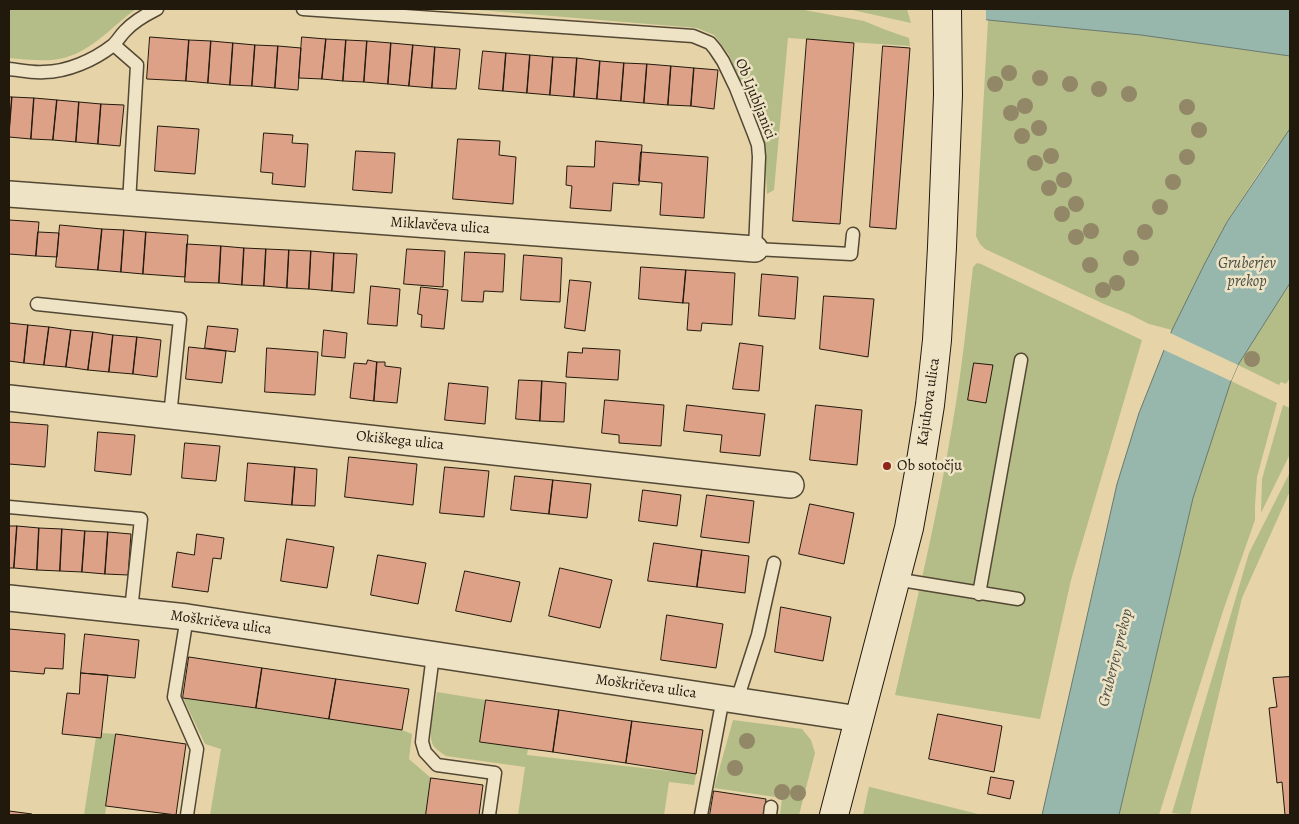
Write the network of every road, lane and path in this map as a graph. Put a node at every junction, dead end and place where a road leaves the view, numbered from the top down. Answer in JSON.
{"nodes":[{"id":1,"x":157,"y":9,"type":"edge"},
{"id":2,"x":303,"y":9,"type":"edge"},
{"id":3,"x":947,"y":18,"type":"edge"},
{"id":4,"x":114,"y":44,"type":"junction"},
{"id":5,"x":9,"y":70,"type":"edge"},
{"id":6,"x":9,"y":194,"type":"edge"},
{"id":7,"x":129,"y":203,"type":"junction"},
{"id":8,"x":853,"y":234,"type":"dead end"},
{"id":9,"x":755,"y":249,"type":"junction"},
{"id":10,"x":37,"y":304,"type":"dead end"},
{"id":11,"x":1021,"y":360,"type":"dead end"},
{"id":12,"x":9,"y":398,"type":"edge"},
{"id":13,"x":170,"y":416,"type":"junction"},
{"id":14,"x":791,"y":484,"type":"dead end"},
{"id":15,"x":9,"y":508,"type":"edge"},
{"id":16,"x":774,"y":563,"type":"dead end"},
{"id":17,"x":895,"y":579,"type":"junction"},
{"id":18,"x":979,"y":594,"type":"junction"},
{"id":19,"x":9,"y":598,"type":"edge"},
{"id":20,"x":1018,"y":600,"type":"dead end"},
{"id":21,"x":131,"y":610,"type":"junction"},
{"id":22,"x":187,"y":617,"type":"junction"},
{"id":23,"x":433,"y":655,"type":"junction"},
{"id":24,"x":730,"y":699,"type":"junction"},
{"id":25,"x":859,"y":718,"type":"junction"},
{"id":26,"x":187,"y":815,"type":"edge"},
{"id":27,"x":489,"y":815,"type":"edge"},
{"id":28,"x":701,"y":815,"type":"edge"},
{"id":29,"x":834,"y":815,"type":"edge"}],
"edges":[{"from":1,"to":4,"type":"lane"},
{"from":2,"to":9,"type":"lane","name":"Ob Ljubljanici"},
{"from":3,"to":17,"type":"main road","name":"Kajuhova ulica"},
{"from":4,"to":5,"type":"lane"},
{"from":4,"to":7,"type":"lane"},
{"from":6,"to":7,"type":"street","name":"Miklavčeva ulica"},
{"from":7,"to":9,"type":"street","name":"Miklavčeva ulica"},
{"from":8,"to":9,"type":"lane","name":"Miklavčeva ulica"},
{"from":10,"to":13,"type":"lane"},
{"from":11,"to":18,"type":"lane"},
{"from":12,"to":13,"type":"street","name":"Okiškega ulica"},
{"from":13,"to":14,"type":"street","name":"Okiškega ulica"},
{"from":15,"to":21,"type":"lane"},
{"from":16,"to":24,"type":"lane"},
{"from":17,"to":18,"type":"lane"},
{"from":17,"to":25,"type":"main road","name":"Kajuhova ulica"},
{"from":18,"to":20,"type":"lane"},
{"from":19,"to":21,"type":"street","name":"Moškričeva ulica"},
{"from":21,"to":22,"type":"street","name":"Moškričeva ulica"},
{"from":22,"to":23,"type":"street","name":"Moškričeva ulica"},
{"from":22,"to":26,"type":"lane"},
{"from":23,"to":24,"type":"street","name":"Moškričeva ulica"},
{"from":23,"to":27,"type":"lane"},
{"from":24,"to":25,"type":"street","name":"Moškričeva ulica"},
{"from":24,"to":28,"type":"lane"},
{"from":25,"to":29,"type":"main road","name":"Kajuhova ulica"}]}
